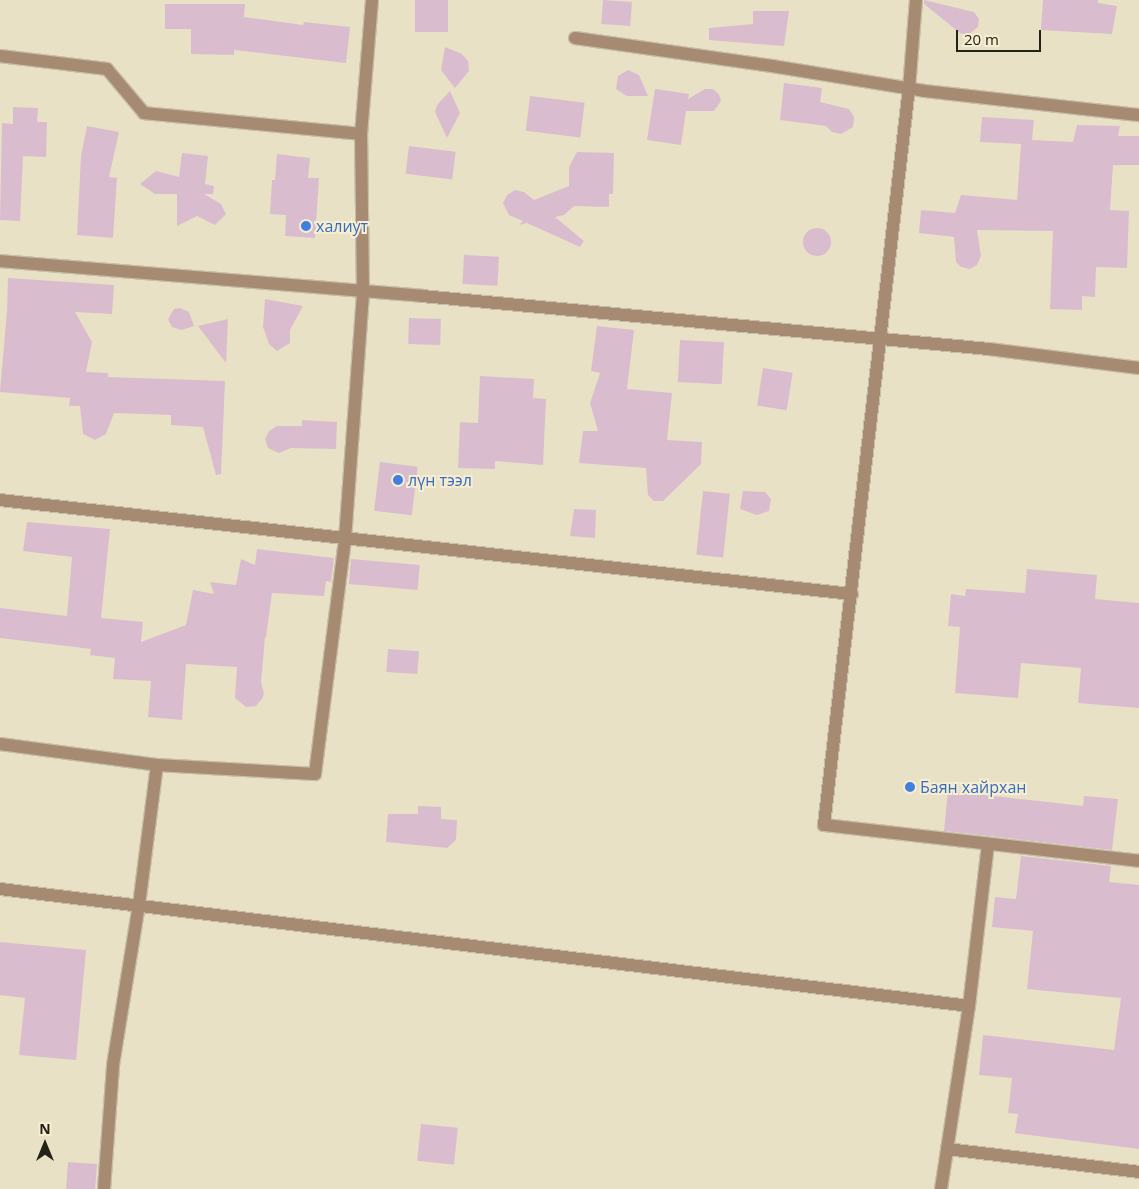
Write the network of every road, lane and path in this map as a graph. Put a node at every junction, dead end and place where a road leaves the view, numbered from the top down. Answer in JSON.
{"nodes":[{"id":1,"x":372,"y":0,"type":"edge"},
{"id":2,"x":916,"y":0,"type":"edge"},
{"id":3,"x":575,"y":38,"type":"dead end"},
{"id":4,"x":0,"y":56,"type":"edge"},
{"id":5,"x":909,"y":88,"type":"junction"},
{"id":6,"x":1139,"y":115,"type":"edge"},
{"id":7,"x":361,"y":134,"type":"junction"},
{"id":8,"x":0,"y":261,"type":"edge"},
{"id":9,"x":363,"y":293,"type":"junction"},
{"id":10,"x":879,"y":338,"type":"junction"},
{"id":11,"x":1139,"y":368,"type":"edge"},
{"id":12,"x":0,"y":500,"type":"edge"},
{"id":13,"x":346,"y":539,"type":"junction"},
{"id":14,"x":852,"y":594,"type":"junction"},
{"id":15,"x":0,"y":744,"type":"edge"},
{"id":16,"x":157,"y":765,"type":"junction"},
{"id":17,"x":988,"y":845,"type":"junction"},
{"id":18,"x":1139,"y":861,"type":"edge"},
{"id":19,"x":0,"y":889,"type":"edge"},
{"id":20,"x":138,"y":905,"type":"junction"},
{"id":21,"x":969,"y":1006,"type":"junction"},
{"id":22,"x":947,"y":1149,"type":"junction"},
{"id":23,"x":1139,"y":1172,"type":"edge"},
{"id":24,"x":104,"y":1189,"type":"edge"},
{"id":25,"x":941,"y":1189,"type":"edge"}],
"edges":[{"from":1,"to":7,"type":"street"},
{"from":2,"to":5,"type":"street"},
{"from":3,"to":5,"type":"street"},
{"from":4,"to":7,"type":"street"},
{"from":5,"to":6,"type":"street"},
{"from":5,"to":10,"type":"street"},
{"from":7,"to":9,"type":"street"},
{"from":8,"to":9,"type":"street"},
{"from":9,"to":10,"type":"street"},
{"from":9,"to":13,"type":"street"},
{"from":10,"to":11,"type":"street"},
{"from":10,"to":14,"type":"street"},
{"from":12,"to":13,"type":"street"},
{"from":13,"to":14,"type":"street"},
{"from":13,"to":16,"type":"street"},
{"from":14,"to":17,"type":"street"},
{"from":15,"to":16,"type":"street"},
{"from":16,"to":20,"type":"street"},
{"from":17,"to":18,"type":"street"},
{"from":17,"to":21,"type":"street"},
{"from":19,"to":20,"type":"street"},
{"from":20,"to":21,"type":"street"},
{"from":20,"to":24,"type":"street"},
{"from":21,"to":22,"type":"street"},
{"from":22,"to":23,"type":"street"},
{"from":22,"to":25,"type":"street"}]}
